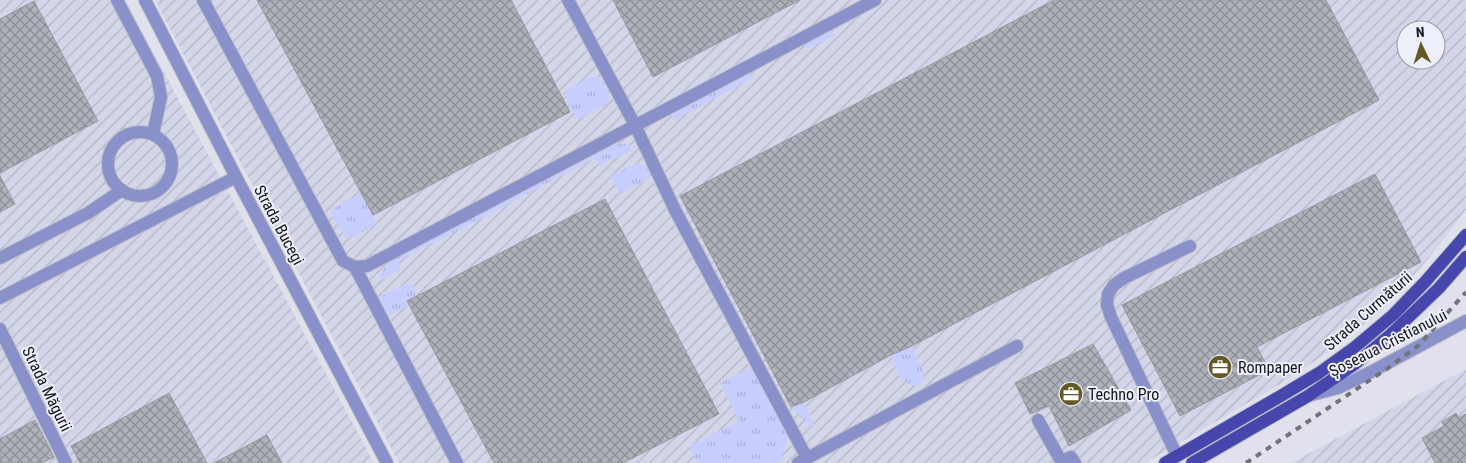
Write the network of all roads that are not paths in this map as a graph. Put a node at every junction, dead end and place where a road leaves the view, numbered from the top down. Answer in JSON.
{"nodes":[{"id":1,"x":117,"y":0,"type":"edge"},
{"id":2,"x":145,"y":0,"type":"edge"},
{"id":3,"x":203,"y":0,"type":"edge"},
{"id":4,"x":568,"y":0,"type":"edge"},
{"id":5,"x":875,"y":0,"type":"edge"},
{"id":6,"x":635,"y":125,"type":"junction"},
{"id":7,"x":153,"y":134,"type":"junction"},
{"id":8,"x":236,"y":177,"type":"junction"},
{"id":9,"x":122,"y":190,"type":"junction"},
{"id":10,"x":1466,"y":235,"type":"edge"},
{"id":11,"x":1190,"y":246,"type":"dead end"},
{"id":12,"x":1466,"y":257,"type":"edge"},
{"id":13,"x":0,"y":258,"type":"edge"},
{"id":14,"x":355,"y":267,"type":"junction"},
{"id":15,"x":0,"y":298,"type":"edge"},
{"id":16,"x":1466,"y":321,"type":"edge"},
{"id":17,"x":0,"y":329,"type":"edge"},
{"id":18,"x":1016,"y":346,"type":"dead end"},
{"id":19,"x":1308,"y":396,"type":"junction"},
{"id":20,"x":1038,"y":420,"type":"dead end"},
{"id":21,"x":1177,"y":456,"type":"junction"},
{"id":22,"x":802,"y":460,"type":"edge"},
{"id":23,"x":66,"y":463,"type":"edge"},
{"id":24,"x":386,"y":463,"type":"edge"},
{"id":25,"x":458,"y":463,"type":"edge"},
{"id":26,"x":1074,"y":463,"type":"edge"},
{"id":27,"x":1164,"y":463,"type":"edge"},
{"id":28,"x":1192,"y":463,"type":"edge"}],
"edges":[{"from":1,"to":7,"type":"street"},
{"from":2,"to":8,"type":"street","name":"Strada Bucegi"},
{"from":3,"to":14,"type":"street"},
{"from":4,"to":6,"type":"street"},
{"from":5,"to":6,"type":"street"},
{"from":6,"to":14,"type":"street"},
{"from":6,"to":22,"type":"street"},
{"from":7,"to":9,"type":"street"},
{"from":7,"to":9,"type":"street"},
{"from":8,"to":15,"type":"street"},
{"from":8,"to":24,"type":"street","name":"Strada Bucegi"},
{"from":9,"to":13,"type":"street"},
{"from":10,"to":21,"type":"main road","name":"Strada Curmăturii"},
{"from":11,"to":21,"type":"street"},
{"from":12,"to":19,"type":"main road","name":"Strada Curmăturii"},
{"from":14,"to":25,"type":"street"},
{"from":16,"to":19,"type":"street","name":"Șoseaua Cristianului"},
{"from":17,"to":23,"type":"street","name":"Strada Măgurii"},
{"from":18,"to":22,"type":"street"},
{"from":19,"to":28,"type":"main road","name":"Șoseaua Cristianului"},
{"from":20,"to":26,"type":"street"},
{"from":21,"to":27,"type":"main road"}]}
